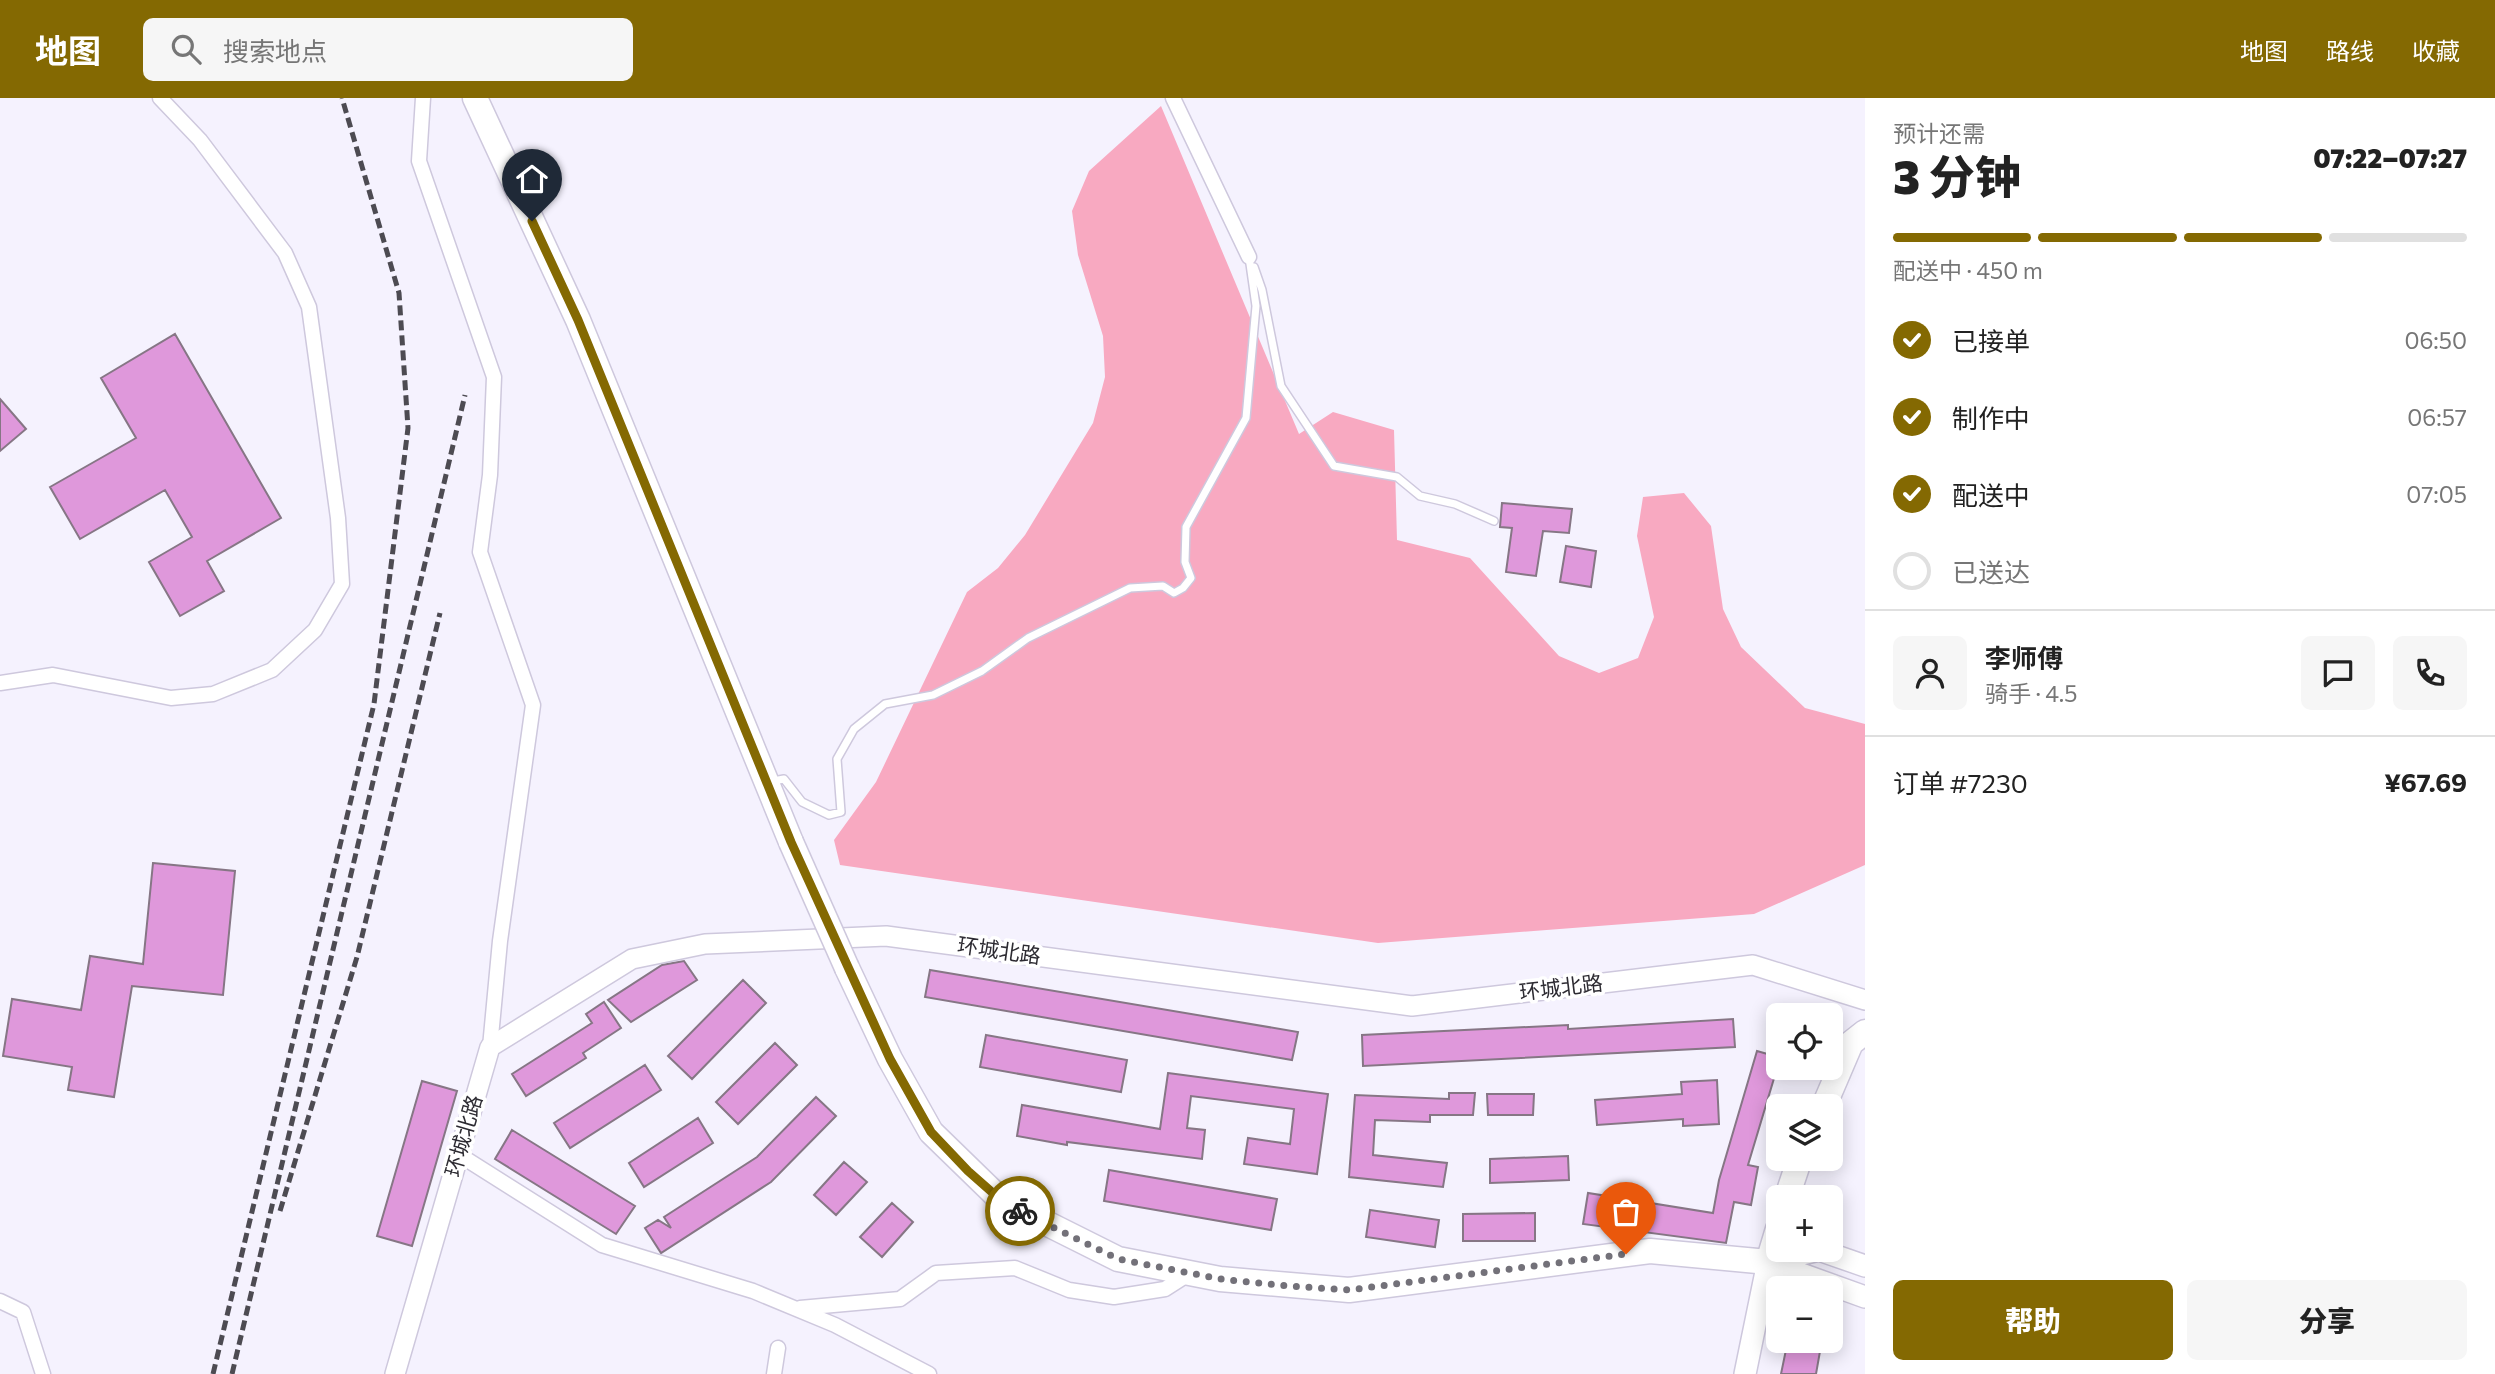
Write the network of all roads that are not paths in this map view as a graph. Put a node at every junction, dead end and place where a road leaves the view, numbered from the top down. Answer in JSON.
{"nodes":[{"id":1,"x":160,"y":98,"type":"edge"},
{"id":2,"x":423,"y":98,"type":"edge"},
{"id":3,"x":475,"y":98,"type":"edge"},
{"id":4,"x":1173,"y":98,"type":"edge"},
{"id":5,"x":1250,"y":257,"type":"junction"},
{"id":6,"x":1494,"y":521,"type":"dead end"},
{"id":7,"x":0,"y":683,"type":"edge"},
{"id":8,"x":767,"y":782,"type":"junction"},
{"id":9,"x":1865,"y":1000,"type":"edge"},
{"id":10,"x":1865,"y":1032,"type":"edge"},
{"id":11,"x":489,"y":1047,"type":"junction"},
{"id":12,"x":1829,"y":1094,"type":"edge"},
{"id":13,"x":458,"y":1154,"type":"junction"},
{"id":14,"x":1843,"y":1258,"type":"edge"},
{"id":15,"x":1766,"y":1262,"type":"edge"},
{"id":16,"x":1768,"y":1262,"type":"joint"},
{"id":17,"x":1865,"y":1266,"type":"edge"},
{"id":18,"x":1190,"y":1273,"type":"junction"},
{"id":19,"x":1865,"y":1297,"type":"edge"},
{"id":20,"x":0,"y":1301,"type":"edge"},
{"id":21,"x":795,"y":1309,"type":"junction"},
{"id":22,"x":778,"y":1348,"type":"dead end"},
{"id":23,"x":43,"y":1374,"type":"edge"},
{"id":24,"x":395,"y":1374,"type":"edge"},
{"id":25,"x":774,"y":1374,"type":"edge"},
{"id":26,"x":929,"y":1374,"type":"edge"},
{"id":27,"x":1745,"y":1374,"type":"edge"}],
"edges":[{"from":1,"to":7,"type":"street"},
{"from":2,"to":11,"type":"street"},
{"from":3,"to":8,"type":"highway"},
{"from":4,"to":5,"type":"street"},
{"from":5,"to":6,"type":"lane"},
{"from":5,"to":8,"type":"lane"},
{"from":8,"to":18,"type":"highway","bridge":true},
{"from":9,"to":11,"type":"street","name":"环城北路"},
{"from":10,"to":12,"type":"highway"},
{"from":11,"to":13,"type":"street","name":"环城北路"},
{"from":13,"to":21,"type":"street"},
{"from":13,"to":24,"type":"street","name":"环城北路"},
{"from":14,"to":17,"type":"main road"},
{"from":15,"to":18,"type":"highway"},
{"from":16,"to":19,"type":"main road"},
{"from":16,"to":27,"type":"main road"},
{"from":18,"to":21,"type":"street"},
{"from":20,"to":23,"type":"street"},
{"from":21,"to":26,"type":"street"},
{"from":22,"to":25,"type":"street"}]}
